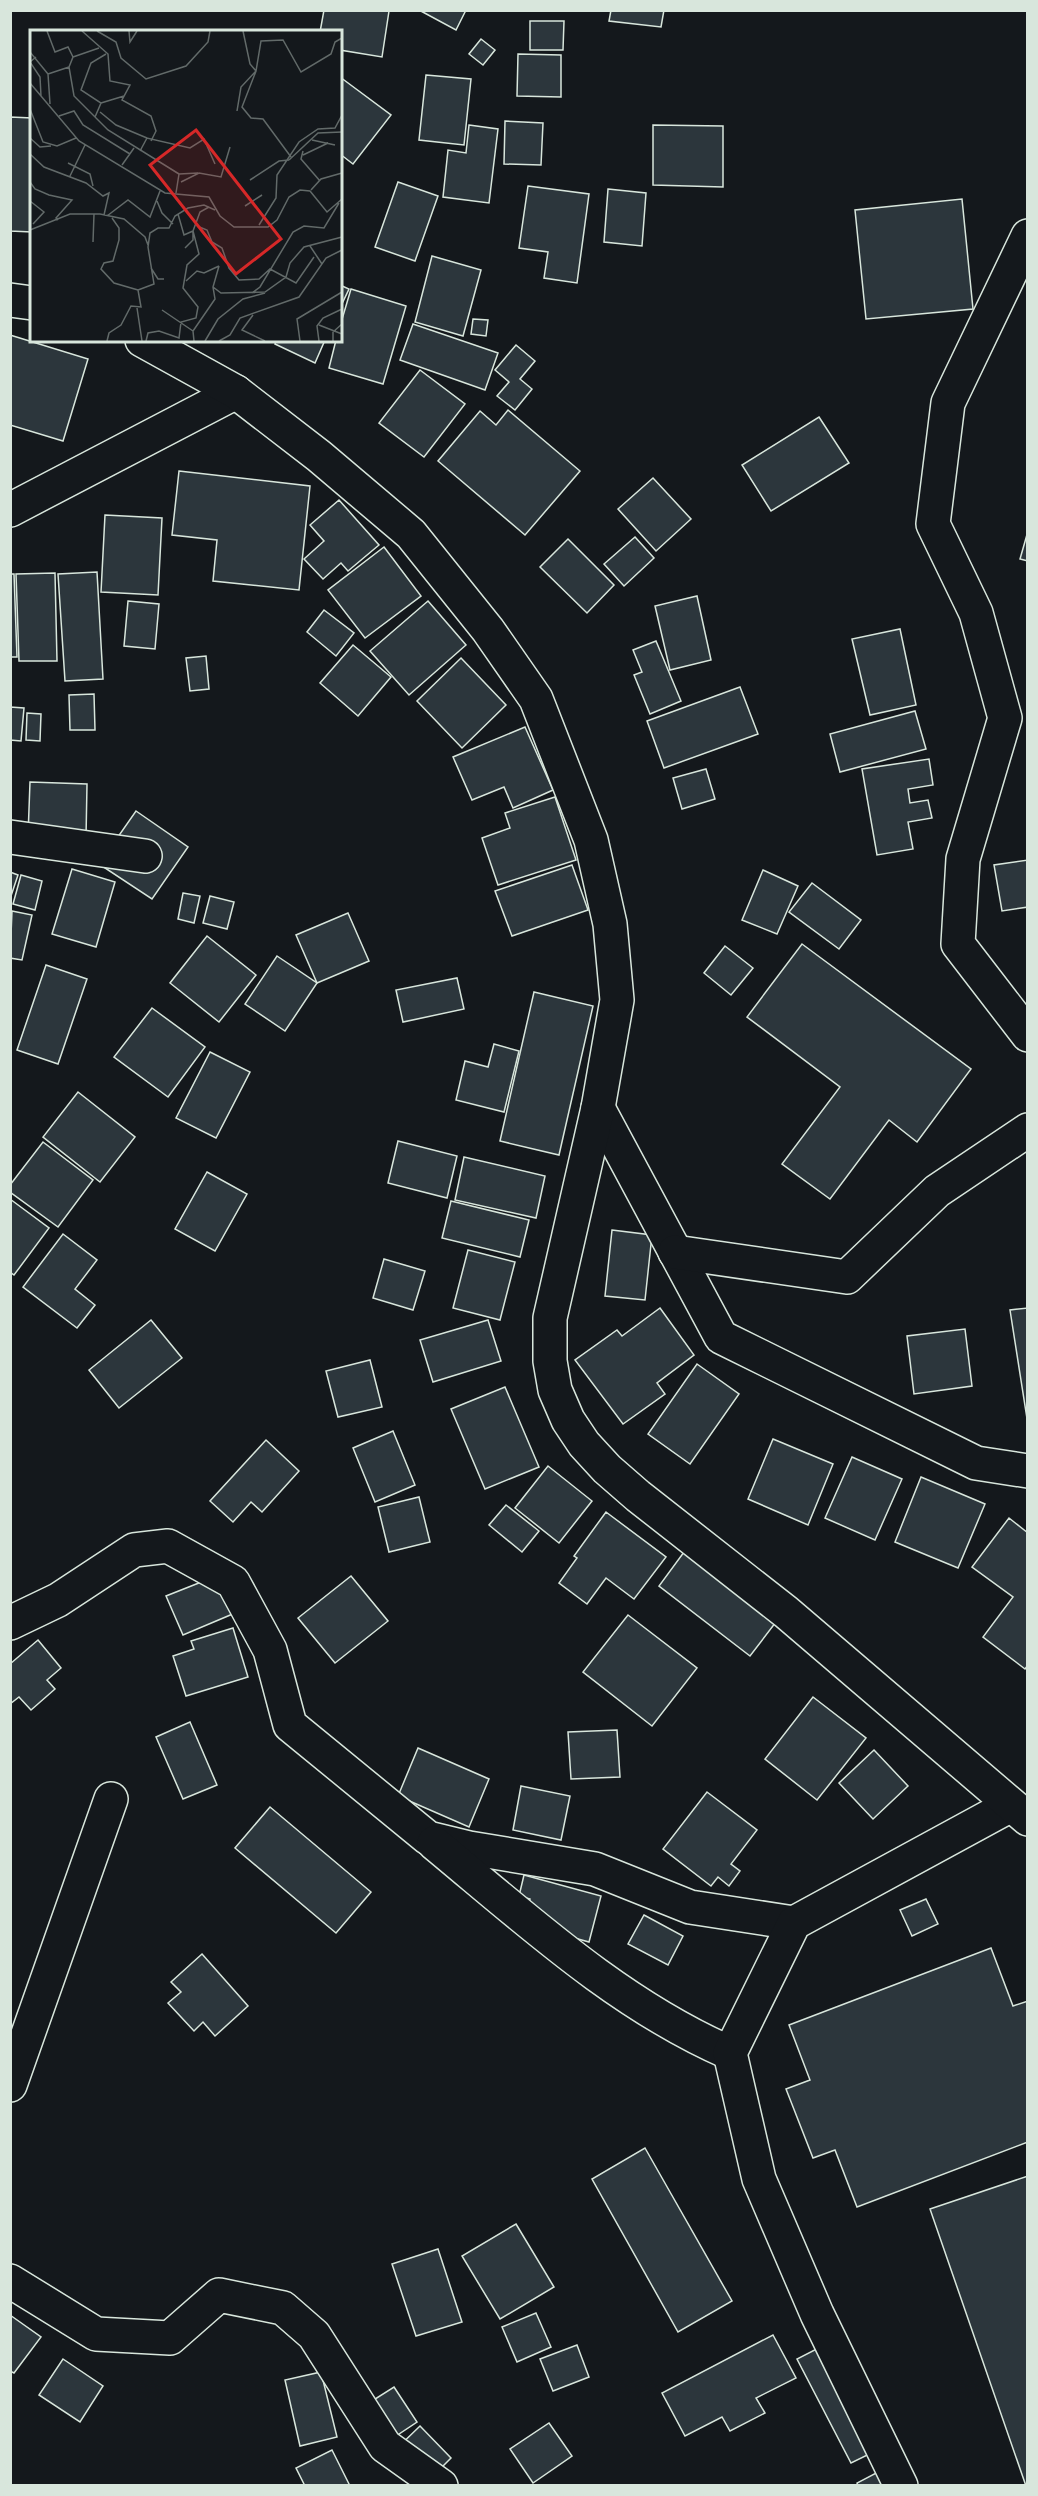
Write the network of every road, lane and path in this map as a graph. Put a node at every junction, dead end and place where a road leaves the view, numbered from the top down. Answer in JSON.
{"nodes":[{"id":1,"x":1028,"y":236,"type":"edge"},
{"id":2,"x":10,"y":300,"type":"edge"},
{"id":3,"x":30,"y":303,"type":"edge"},
{"id":4,"x":146,"y":342,"type":"edge"},
{"id":5,"x":236,"y":392,"type":"junction"},
{"id":6,"x":10,"y":510,"type":"edge"},
{"id":7,"x":10,"y":837,"type":"edge"},
{"id":8,"x":146,"y":856,"type":"dead end"},
{"id":9,"x":1028,"y":1035,"type":"edge"},
{"id":10,"x":598,"y":1108,"type":"junction"},
{"id":11,"x":1028,"y":1130,"type":"edge"},
{"id":12,"x":675,"y":1252,"type":"junction"},
{"id":13,"x":1028,"y":1471,"type":"edge"},
{"id":14,"x":10,"y":1623,"type":"edge"},
{"id":15,"x":111,"y":1799,"type":"dead end"},
{"id":16,"x":1019,"y":1812,"type":"edge"},
{"id":17,"x":428,"y":1838,"type":"junction"},
{"id":18,"x":794,"y":1923,"type":"junction"},
{"id":19,"x":730,"y":2053,"type":"junction"},
{"id":20,"x":10,"y":2085,"type":"edge"},
{"id":21,"x":10,"y":2281,"type":"edge"},
{"id":22,"x":441,"y":2486,"type":"edge"},
{"id":23,"x":901,"y":2486,"type":"edge"}],
"edges":[{"from":1,"to":9,"type":"main road"},
{"from":2,"to":3,"type":"main road"},
{"from":4,"to":5,"type":"main road"},
{"from":5,"to":6,"type":"main road"},
{"from":5,"to":10,"type":"main road"},
{"from":7,"to":8,"type":"main road"},
{"from":10,"to":12,"type":"main road"},
{"from":10,"to":16,"type":"main road"},
{"from":11,"to":12,"type":"main road"},
{"from":12,"to":13,"type":"main road"},
{"from":14,"to":17,"type":"main road"},
{"from":15,"to":20,"type":"main road"},
{"from":16,"to":18,"type":"main road"},
{"from":17,"to":18,"type":"main road"},
{"from":17,"to":19,"type":"main road"},
{"from":18,"to":19,"type":"main road"},
{"from":19,"to":23,"type":"main road"},
{"from":21,"to":22,"type":"main road"}]}
